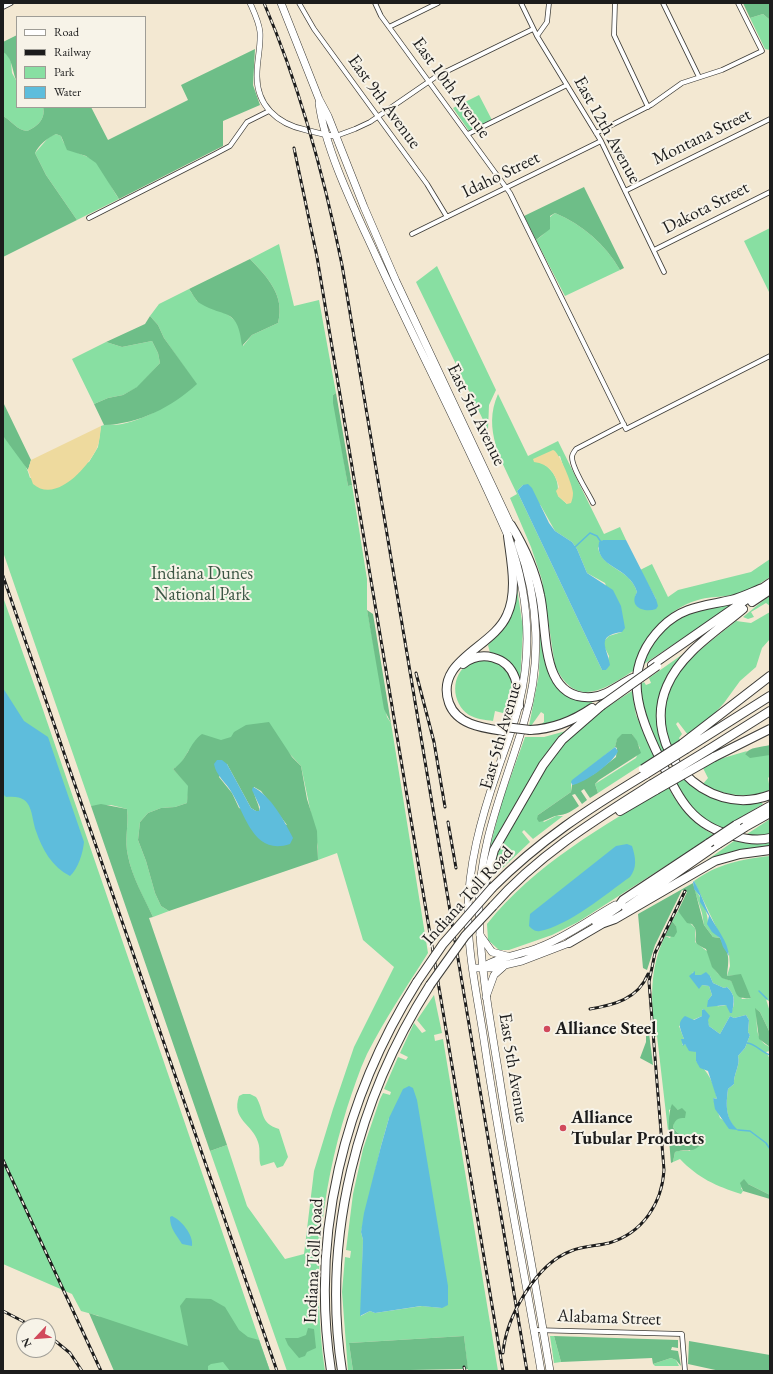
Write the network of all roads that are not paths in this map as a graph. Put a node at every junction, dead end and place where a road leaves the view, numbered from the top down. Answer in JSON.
{"nodes":[{"id":1,"x":11,"y":3,"type":"edge"},
{"id":2,"x":250,"y":3,"type":"edge"},
{"id":3,"x":281,"y":3,"type":"edge"},
{"id":4,"x":299,"y":3,"type":"edge"},
{"id":5,"x":375,"y":3,"type":"edge"},
{"id":6,"x":438,"y":3,"type":"edge"},
{"id":7,"x":521,"y":3,"type":"edge"},
{"id":8,"x":549,"y":3,"type":"edge"},
{"id":9,"x":615,"y":3,"type":"edge"},
{"id":10,"x":663,"y":3,"type":"edge"},
{"id":11,"x":738,"y":3,"type":"edge"},
{"id":12,"x":3,"y":7,"type":"edge"},
{"id":13,"x":389,"y":27,"type":"junction"},
{"id":14,"x":533,"y":29,"type":"junction"},
{"id":15,"x":537,"y":36,"type":"junction"},
{"id":16,"x":699,"y":77,"type":"junction"},
{"id":17,"x":429,"y":81,"type":"junction"},
{"id":18,"x":567,"y":85,"type":"junction"},
{"id":19,"x":319,"y":99,"type":"junction"},
{"id":20,"x":648,"y":107,"type":"junction"},
{"id":21,"x":269,"y":111,"type":"junction"},
{"id":22,"x":378,"y":117,"type":"junction"},
{"id":23,"x":770,"y":119,"type":"edge"},
{"id":24,"x":596,"y":133,"type":"junction"},
{"id":25,"x":468,"y":134,"type":"junction"},
{"id":26,"x":327,"y":136,"type":"junction"},
{"id":27,"x":336,"y":136,"type":"junction"},
{"id":28,"x":601,"y":141,"type":"junction"},
{"id":29,"x":506,"y":188,"type":"junction"},
{"id":30,"x":625,"y":191,"type":"junction"},
{"id":31,"x":770,"y":192,"type":"edge"},
{"id":32,"x":447,"y":217,"type":"junction"},
{"id":33,"x":88,"y":218,"type":"dead end"},
{"id":34,"x":412,"y":234,"type":"dead end"},
{"id":35,"x":654,"y":250,"type":"junction"},
{"id":36,"x":664,"y":272,"type":"dead end"},
{"id":37,"x":770,"y":356,"type":"edge"},
{"id":38,"x":624,"y":424,"type":"junction"},
{"id":39,"x":593,"y":504,"type":"dead end"},
{"id":40,"x":511,"y":525,"type":"junction"},
{"id":41,"x":508,"y":536,"type":"junction"},
{"id":42,"x":768,"y":587,"type":"edge"},
{"id":43,"x":743,"y":608,"type":"junction"},
{"id":44,"x":655,"y":666,"type":"junction"},
{"id":45,"x":770,"y":676,"type":"edge"},
{"id":46,"x":770,"y":696,"type":"edge"},
{"id":47,"x":597,"y":702,"type":"junction"},
{"id":48,"x":519,"y":706,"type":"junction"},
{"id":49,"x":770,"y":711,"type":"edge"},
{"id":50,"x":591,"y":713,"type":"junction"},
{"id":51,"x":504,"y":729,"type":"junction"},
{"id":52,"x":770,"y":730,"type":"edge"},
{"id":53,"x":529,"y":732,"type":"junction"},
{"id":54,"x":684,"y":746,"type":"junction"},
{"id":55,"x":654,"y":787,"type":"junction"},
{"id":56,"x":770,"y":795,"type":"edge"},
{"id":57,"x":770,"y":806,"type":"edge"},
{"id":58,"x":770,"y":813,"type":"edge"},
{"id":59,"x":770,"y":838,"type":"edge"},
{"id":60,"x":770,"y":850,"type":"edge"},
{"id":61,"x":479,"y":895,"type":"junction"},
{"id":62,"x":623,"y":900,"type":"junction"},
{"id":63,"x":602,"y":924,"type":"junction"},
{"id":64,"x":480,"y":935,"type":"junction"},
{"id":65,"x":569,"y":943,"type":"junction"},
{"id":66,"x":509,"y":957,"type":"junction"},
{"id":67,"x":505,"y":965,"type":"junction"},
{"id":68,"x":483,"y":967,"type":"junction"},
{"id":69,"x":473,"y":968,"type":"junction"},
{"id":70,"x":486,"y":997,"type":"junction"},
{"id":71,"x":543,"y":1329,"type":"junction"},
{"id":72,"x":534,"y":1330,"type":"junction"},
{"id":73,"x":331,"y":1371,"type":"edge"},
{"id":74,"x":342,"y":1371,"type":"edge"},
{"id":75,"x":541,"y":1371,"type":"edge"},
{"id":76,"x":550,"y":1371,"type":"edge"},
{"id":77,"x":685,"y":1371,"type":"edge"}],
"edges":[{"from":1,"to":12,"type":"street"},
{"from":2,"to":21,"type":"street"},
{"from":3,"to":19,"type":"main road","name":"East 5th Avenue"},
{"from":4,"to":22,"type":"street","name":"East 9th Avenue"},
{"from":5,"to":13,"type":"street","name":"East 10th Avenue"},
{"from":6,"to":13,"type":"street"},
{"from":7,"to":14,"type":"street","name":"East 12th Avenue"},
{"from":8,"to":15,"type":"street"},
{"from":9,"to":20,"type":"street"},
{"from":10,"to":16,"type":"street"},
{"from":11,"to":16,"type":"street"},
{"from":13,"to":17,"type":"street","name":"East 10th Avenue"},
{"from":14,"to":15,"type":"street","name":"East 12th Avenue"},
{"from":14,"to":17,"type":"street"},
{"from":15,"to":18,"type":"street","name":"East 12th Avenue"},
{"from":16,"to":20,"type":"street"},
{"from":17,"to":22,"type":"street"},
{"from":17,"to":25,"type":"street","name":"East 10th Avenue"},
{"from":18,"to":24,"type":"street","name":"East 12th Avenue"},
{"from":18,"to":25,"type":"street"},
{"from":19,"to":26,"type":"main road","name":"East 5th Avenue"},
{"from":19,"to":27,"type":"main road","name":"East 5th Avenue"},
{"from":20,"to":24,"type":"street"},
{"from":21,"to":26,"type":"street"},
{"from":21,"to":33,"type":"street"},
{"from":22,"to":27,"type":"street"},
{"from":22,"to":32,"type":"street","name":"East 9th Avenue"},
{"from":23,"to":30,"type":"street","name":"Montana Street"},
{"from":24,"to":28,"type":"street","name":"East 12th Avenue"},
{"from":25,"to":29,"type":"street","name":"East 10th Avenue"},
{"from":26,"to":27,"type":"street"},
{"from":26,"to":41,"type":"main road","name":"East 5th Avenue"},
{"from":27,"to":40,"type":"main road","name":"East 5th Avenue"},
{"from":28,"to":29,"type":"street","name":"Idaho Street"},
{"from":28,"to":30,"type":"street","name":"East 12th Avenue"},
{"from":29,"to":32,"type":"street","name":"Idaho Street"},
{"from":29,"to":38,"type":"street","name":"East 10th Avenue"},
{"from":30,"to":35,"type":"street","name":"East 12th Avenue"},
{"from":31,"to":35,"type":"street","name":"Dakota Street"},
{"from":32,"to":34,"type":"street","name":"Idaho Street"},
{"from":35,"to":36,"type":"street","name":"East 12th Avenue"},
{"from":37,"to":38,"type":"street"},
{"from":38,"to":39,"type":"street"},
{"from":40,"to":47,"type":"highway"},
{"from":40,"to":61,"type":"main road","name":"East 5th Avenue"},
{"from":41,"to":48,"type":"main road","name":"East 5th Avenue"},
{"from":41,"to":51,"type":"highway"},
{"from":42,"to":43,"type":"highway"},
{"from":42,"to":44,"type":"highway"},
{"from":42,"to":59,"type":"highway"},
{"from":43,"to":44,"type":"highway"},
{"from":43,"to":56,"type":"highway"},
{"from":44,"to":47,"type":"highway","bridge":true},
{"from":44,"to":47,"type":"highway"},
{"from":45,"to":54,"type":"highway"},
{"from":46,"to":54,"type":"highway","name":"Indiana Toll Road"},
{"from":47,"to":50,"type":"highway"},
{"from":47,"to":53,"type":"highway"},
{"from":48,"to":51,"type":"highway"},
{"from":48,"to":69,"type":"main road","name":"East 5th Avenue"},
{"from":49,"to":55,"type":"highway","bridge":true},
{"from":50,"to":53,"type":"highway"},
{"from":50,"to":61,"type":"highway"},
{"from":51,"to":53,"type":"highway","bridge":true},
{"from":52,"to":55,"type":"highway","bridge":true},
{"from":54,"to":73,"type":"highway","name":"Indiana Toll Road","bridge":true},
{"from":55,"to":74,"type":"highway","name":"Indiana Toll Road","bridge":true},
{"from":57,"to":62,"type":"highway","bridge":true},
{"from":58,"to":63,"type":"highway","bridge":true},
{"from":60,"to":63,"type":"highway"},
{"from":61,"to":64,"type":"main road","name":"East 5th Avenue"},
{"from":62,"to":65,"type":"highway"},
{"from":62,"to":66,"type":"main road"},
{"from":63,"to":65,"type":"highway"},
{"from":64,"to":66,"type":"main road"},
{"from":64,"to":68,"type":"main road","name":"East 5th Avenue"},
{"from":65,"to":67,"type":"main road"},
{"from":66,"to":68,"type":"main road"},
{"from":67,"to":68,"type":"main road"},
{"from":67,"to":70,"type":"main road"},
{"from":68,"to":69,"type":"main road"},
{"from":68,"to":70,"type":"main road","name":"East 5th Avenue"},
{"from":69,"to":72,"type":"main road","name":"East 5th Avenue"},
{"from":70,"to":71,"type":"main road","name":"East 5th Avenue"},
{"from":71,"to":72,"type":"street","name":"Alabama Street"},
{"from":71,"to":76,"type":"main road","name":"East 5th Avenue"},
{"from":71,"to":77,"type":"street","name":"Alabama Street"},
{"from":72,"to":75,"type":"main road","name":"East 5th Avenue"}]}
